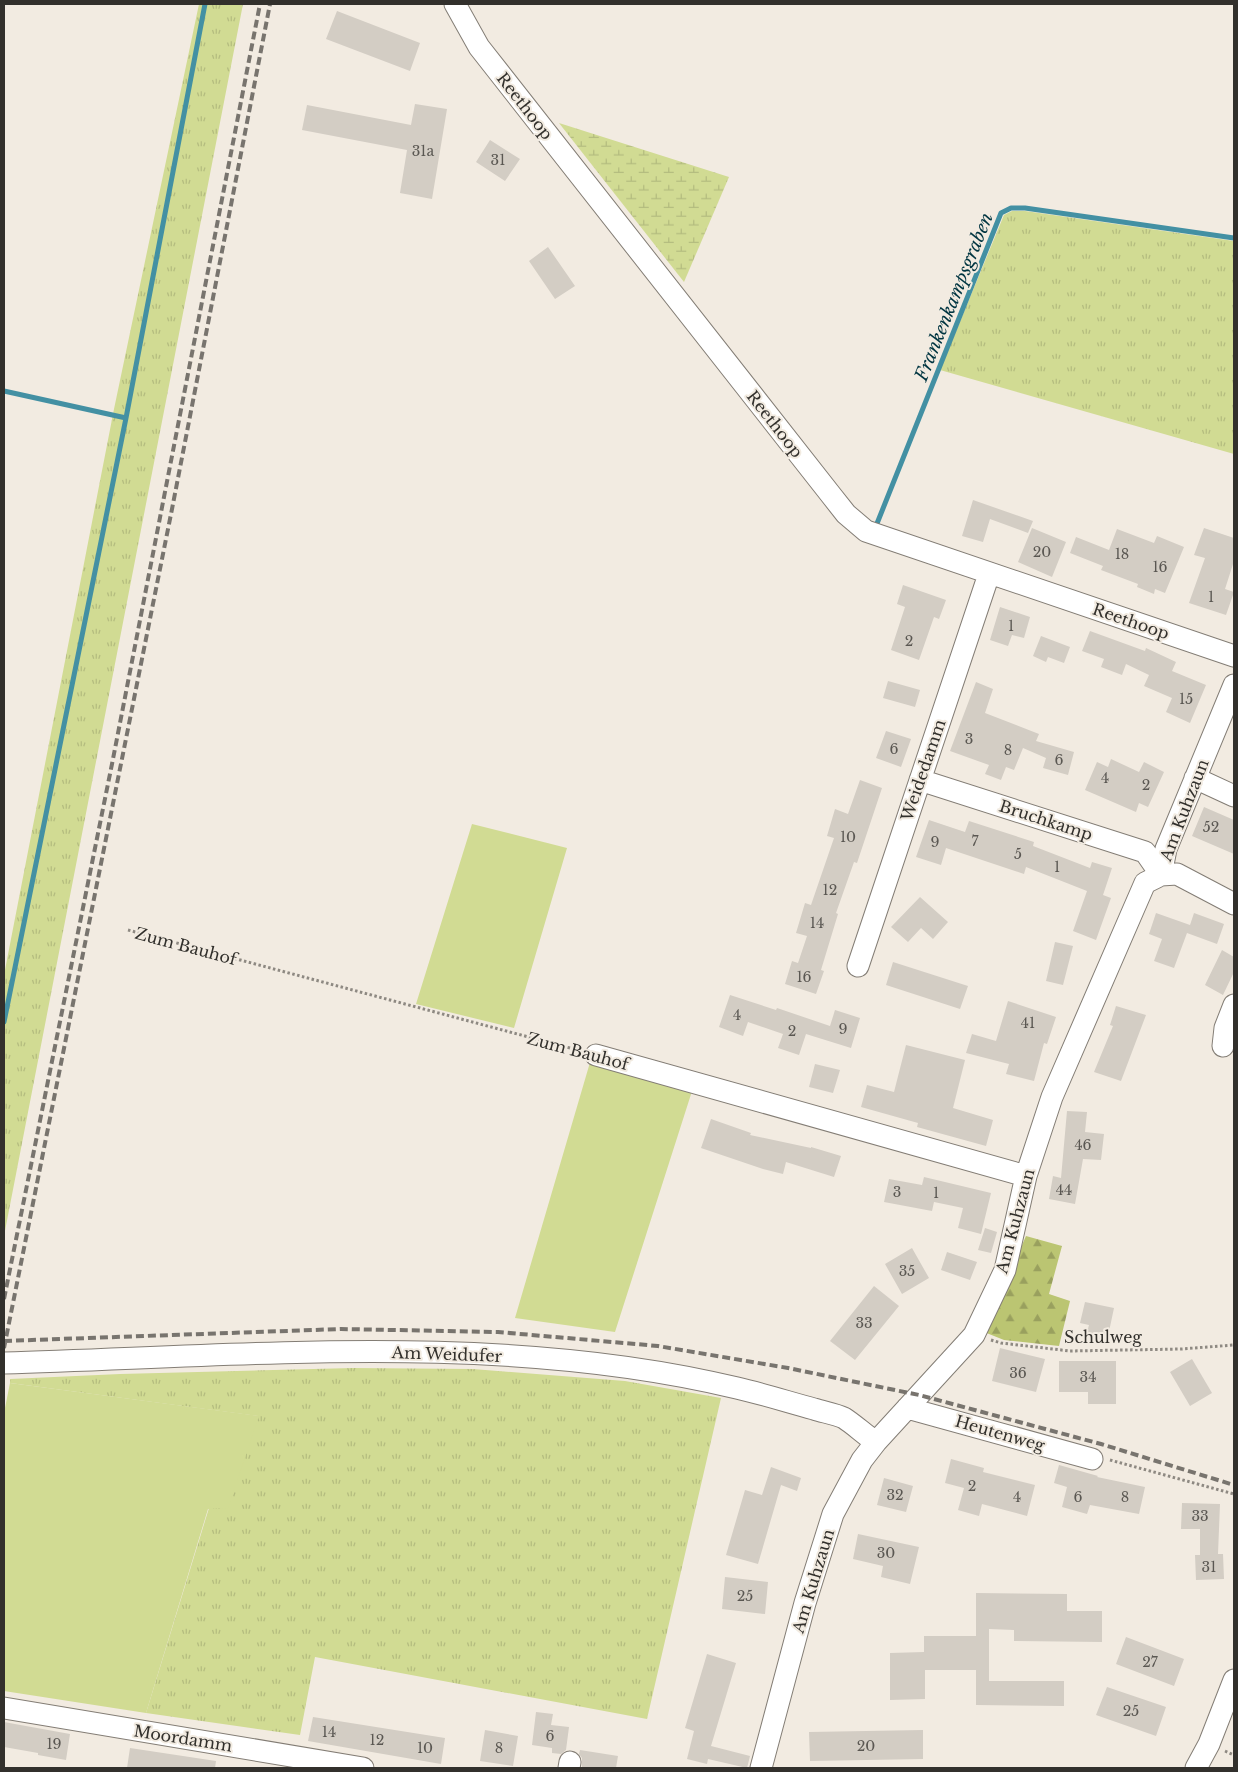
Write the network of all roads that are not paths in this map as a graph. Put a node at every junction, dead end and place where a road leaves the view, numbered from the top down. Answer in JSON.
{"nodes":[{"id":1,"x":455,"y":4,"type":"edge"},
{"id":2,"x":989,"y":574,"type":"junction"},
{"id":3,"x":1234,"y":656,"type":"edge"},
{"id":4,"x":1234,"y":685,"type":"edge"},
{"id":5,"x":1195,"y":778,"type":"junction"},
{"id":6,"x":920,"y":780,"type":"junction"},
{"id":7,"x":1234,"y":796,"type":"edge"},
{"id":8,"x":1161,"y":875,"type":"junction"},
{"id":9,"x":1234,"y":904,"type":"edge"},
{"id":10,"x":858,"y":966,"type":"dead end"},
{"id":11,"x":1234,"y":1004,"type":"edge"},
{"id":12,"x":1223,"y":1046,"type":"dead end"},
{"id":13,"x":596,"y":1055,"type":"road end"},
{"id":14,"x":1026,"y":1176,"type":"junction"},
{"id":15,"x":4,"y":1363,"type":"edge"},
{"id":16,"x":907,"y":1408,"type":"junction"},
{"id":17,"x":876,"y":1442,"type":"junction"},
{"id":18,"x":1092,"y":1459,"type":"road end"},
{"id":19,"x":1234,"y":1680,"type":"edge"},
{"id":20,"x":4,"y":1708,"type":"edge"},
{"id":21,"x":303,"y":1763,"type":"edge"},
{"id":22,"x":363,"y":1768,"type":"edge"},
{"id":23,"x":761,"y":1768,"type":"edge"},
{"id":24,"x":1196,"y":1768,"type":"edge"}],
"edges":[{"from":1,"to":2,"type":"street","name":"Reethoop"},
{"from":2,"to":3,"type":"street","name":"Reethoop"},
{"from":2,"to":6,"type":"street","name":"Weidedamm"},
{"from":4,"to":5,"type":"street","name":"Am Kuhzaun"},
{"from":5,"to":7,"type":"street"},
{"from":5,"to":8,"type":"street","name":"Am Kuhzaun"},
{"from":6,"to":8,"type":"street","name":"Bruchkamp"},
{"from":6,"to":10,"type":"street","name":"Weidedamm"},
{"from":8,"to":9,"type":"street"},
{"from":8,"to":14,"type":"street","name":"Am Kuhzaun"},
{"from":11,"to":12,"type":"street"},
{"from":13,"to":14,"type":"street","name":"Zum Bauhof"},
{"from":14,"to":16,"type":"street","name":"Am Kuhzaun"},
{"from":15,"to":17,"type":"street","name":"Am Weidufer"},
{"from":16,"to":17,"type":"street","name":"Am Kuhzaun"},
{"from":16,"to":18,"type":"street","name":"Heutenweg"},
{"from":17,"to":23,"type":"street","name":"Am Kuhzaun"},
{"from":19,"to":24,"type":"street"},
{"from":20,"to":21,"type":"street","name":"Moordamm"},
{"from":21,"to":22,"type":"street","name":"Moordamm"}]}
